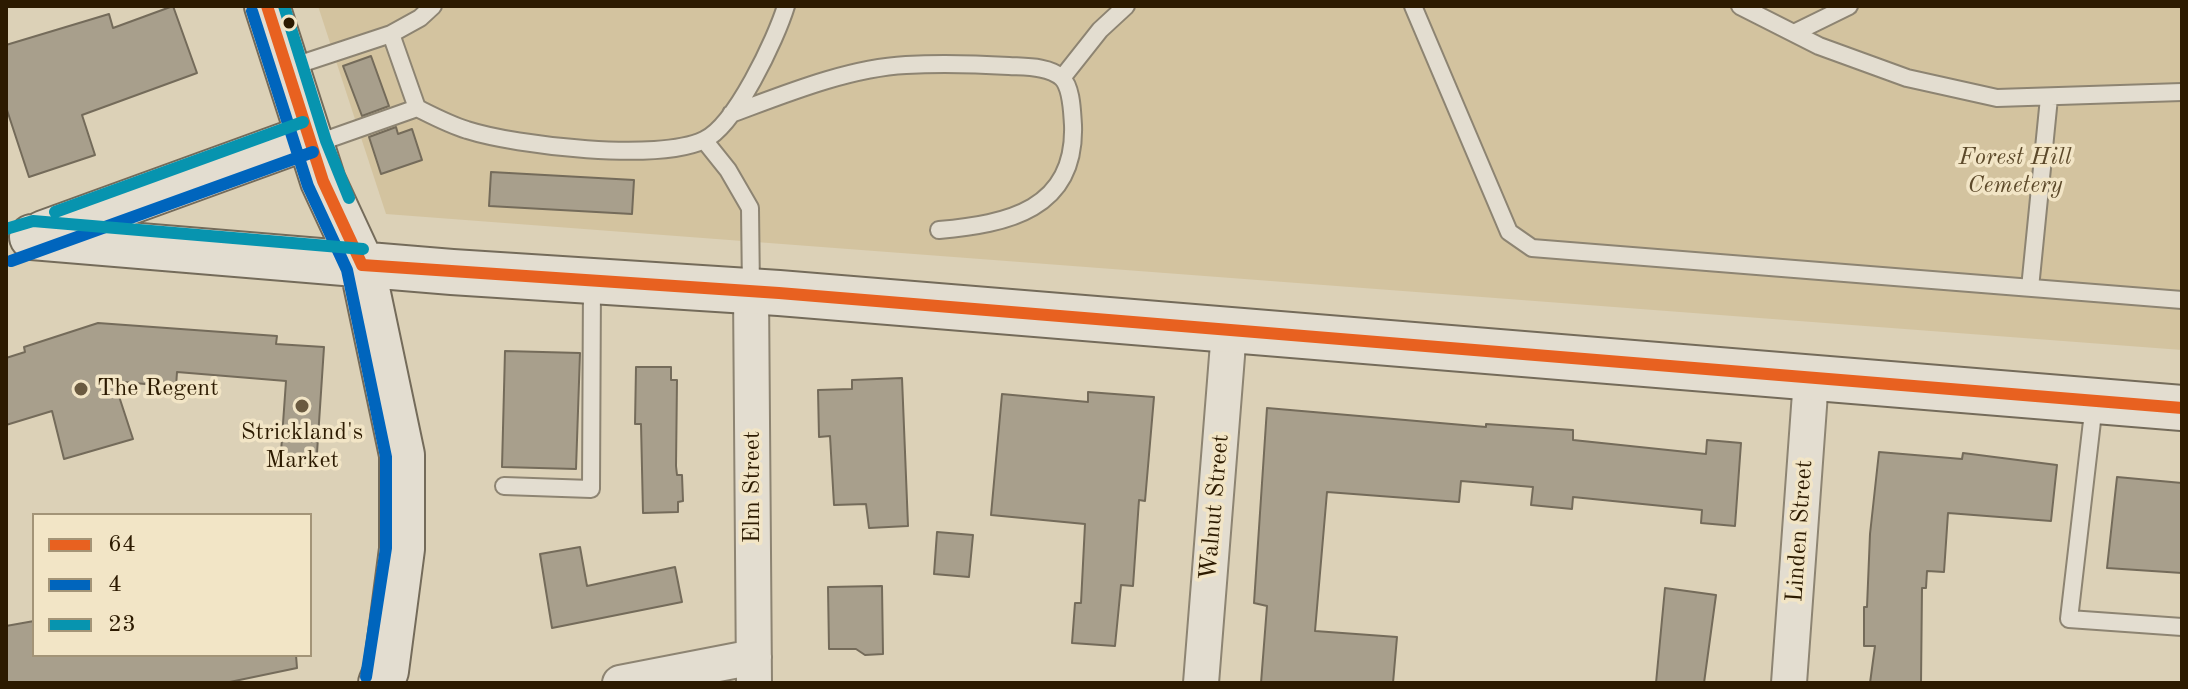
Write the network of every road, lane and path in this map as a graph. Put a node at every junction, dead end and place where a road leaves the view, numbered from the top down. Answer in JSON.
{"nodes":[{"id":1,"x":267,"y":6,"type":"edge"},
{"id":2,"x":433,"y":6,"type":"edge"},
{"id":3,"x":786,"y":6,"type":"edge"},
{"id":4,"x":1126,"y":6,"type":"edge"},
{"id":5,"x":1413,"y":6,"type":"edge"},
{"id":6,"x":1740,"y":6,"type":"edge"},
{"id":7,"x":1849,"y":6,"type":"edge"},
{"id":8,"x":1794,"y":33,"type":"junction"},
{"id":9,"x":391,"y":34,"type":"junction"},
{"id":10,"x":286,"y":69,"type":"junction"},
{"id":11,"x":1062,"y":78,"type":"junction"},
{"id":12,"x":2182,"y":92,"type":"edge"},
{"id":13,"x":2049,"y":98,"type":"junction"},
{"id":14,"x":417,"y":108,"type":"junction"},
{"id":15,"x":731,"y":114,"type":"junction"},
{"id":16,"x":704,"y":140,"type":"junction"},
{"id":17,"x":310,"y":141,"type":"junction"},
{"id":18,"x":939,"y":230,"type":"dead end"},
{"id":19,"x":19,"y":242,"type":"edge"},
{"id":20,"x":362,"y":265,"type":"junction"},
{"id":21,"x":592,"y":281,"type":"junction"},
{"id":22,"x":2030,"y":288,"type":"junction"},
{"id":23,"x":751,"y":291,"type":"junction"},
{"id":24,"x":2182,"y":300,"type":"edge"},
{"id":25,"x":1229,"y":331,"type":"junction"},
{"id":26,"x":1811,"y":379,"type":"junction"},
{"id":27,"x":2094,"y":402,"type":"junction"},
{"id":28,"x":2182,"y":408,"type":"edge"},
{"id":29,"x":504,"y":486,"type":"dead end"},
{"id":30,"x":2182,"y":627,"type":"edge"},
{"id":31,"x":754,"y":670,"type":"edge"},
{"id":32,"x":381,"y":683,"type":"edge"},
{"id":33,"x":620,"y":683,"type":"edge"},
{"id":34,"x":1201,"y":683,"type":"edge"},
{"id":35,"x":1789,"y":683,"type":"edge"}],
"edges":[{"from":1,"to":10,"type":"main road"},
{"from":2,"to":9,"type":"lane"},
{"from":3,"to":15,"type":"lane"},
{"from":4,"to":11,"type":"lane"},
{"from":5,"to":22,"type":"lane"},
{"from":6,"to":8,"type":"lane"},
{"from":7,"to":8,"type":"lane"},
{"from":8,"to":13,"type":"lane"},
{"from":9,"to":10,"type":"lane"},
{"from":9,"to":14,"type":"lane"},
{"from":10,"to":17,"type":"main road"},
{"from":11,"to":15,"type":"lane"},
{"from":11,"to":18,"type":"lane"},
{"from":12,"to":13,"type":"lane"},
{"from":13,"to":22,"type":"lane"},
{"from":14,"to":16,"type":"lane"},
{"from":14,"to":17,"type":"lane"},
{"from":15,"to":16,"type":"lane"},
{"from":16,"to":23,"type":"lane"},
{"from":17,"to":19,"type":"main road"},
{"from":17,"to":20,"type":"main road"},
{"from":19,"to":20,"type":"main road"},
{"from":20,"to":21,"type":"main road"},
{"from":20,"to":32,"type":"main road"},
{"from":21,"to":23,"type":"main road"},
{"from":21,"to":29,"type":"lane"},
{"from":22,"to":24,"type":"lane"},
{"from":23,"to":25,"type":"main road"},
{"from":23,"to":31,"type":"street","name":"Elm Street"},
{"from":25,"to":26,"type":"main road"},
{"from":25,"to":34,"type":"street","name":"Walnut Street"},
{"from":26,"to":27,"type":"main road"},
{"from":26,"to":35,"type":"street","name":"Linden Street"},
{"from":27,"to":28,"type":"main road"},
{"from":27,"to":30,"type":"lane"},
{"from":31,"to":33,"type":"street"}]}
